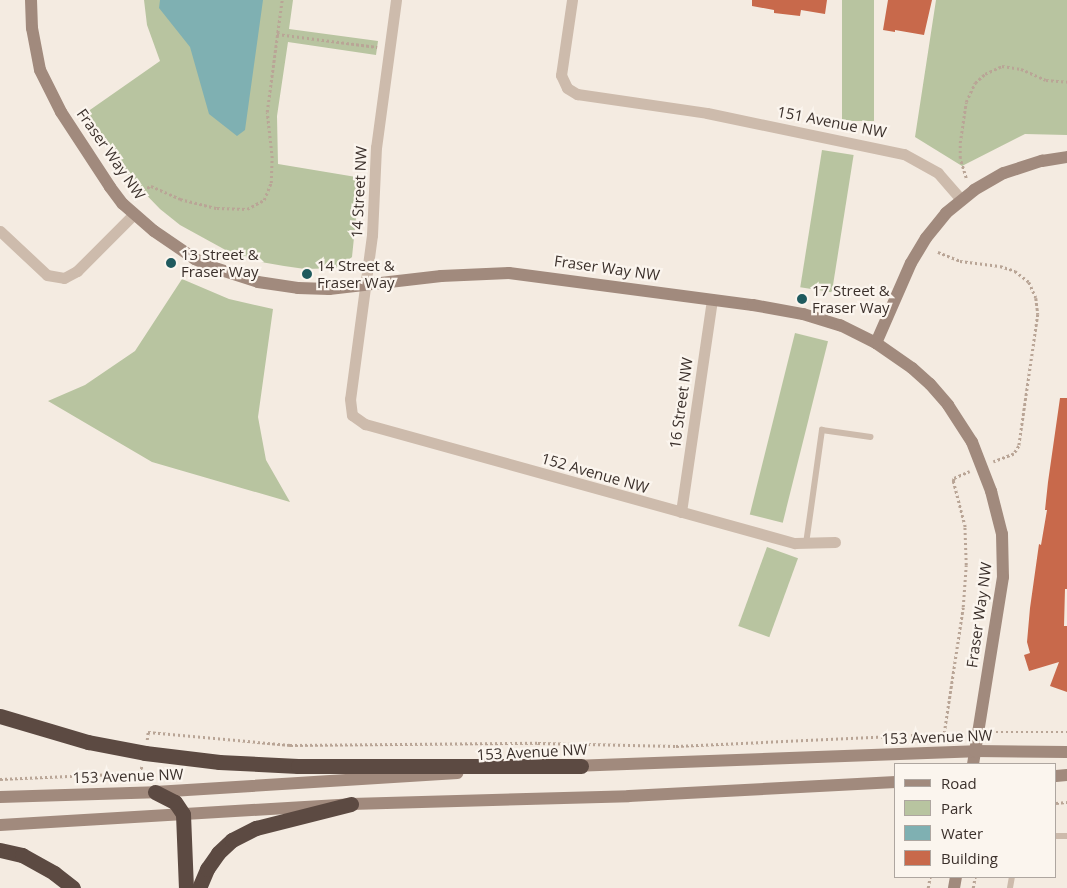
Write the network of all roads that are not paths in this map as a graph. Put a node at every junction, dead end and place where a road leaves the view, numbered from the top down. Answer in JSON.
{"nodes":[{"id":1,"x":31,"y":0,"type":"edge"},
{"id":2,"x":396,"y":0,"type":"edge"},
{"id":3,"x":572,"y":0,"type":"edge"},
{"id":4,"x":1067,"y":157,"type":"edge"},
{"id":5,"x":961,"y":199,"type":"junction"},
{"id":6,"x":134,"y":214,"type":"junction"},
{"id":7,"x":0,"y":231,"type":"edge"},
{"id":8,"x":366,"y":285,"type":"junction"},
{"id":9,"x":712,"y":299,"type":"junction"},
{"id":10,"x":876,"y":343,"type":"junction"},
{"id":11,"x":352,"y":415,"type":"joint"},
{"id":12,"x":871,"y":437,"type":"dead end"},
{"id":13,"x":681,"y":512,"type":"junction"},
{"id":14,"x":834,"y":542,"type":"dead end"},
{"id":15,"x":806,"y":544,"type":"junction"},
{"id":16,"x":0,"y":716,"type":"edge"},
{"id":17,"x":1067,"y":752,"type":"edge"},
{"id":18,"x":974,"y":758,"type":"edge"},
{"id":19,"x":582,"y":766,"type":"junction"},
{"id":20,"x":894,"y":782,"type":"edge"},
{"id":21,"x":155,"y":792,"type":"junction"},
{"id":22,"x":0,"y":797,"type":"edge"},
{"id":23,"x":351,"y":804,"type":"junction"},
{"id":24,"x":183,"y":814,"type":"junction"},
{"id":25,"x":0,"y":825,"type":"edge"},
{"id":26,"x":0,"y":850,"type":"edge"},
{"id":27,"x":73,"y":888,"type":"edge"},
{"id":28,"x":186,"y":888,"type":"edge"},
{"id":29,"x":199,"y":888,"type":"edge"}],
"edges":[{"from":1,"to":6,"type":"main road","name":"Fraser Way NW"},
{"from":2,"to":8,"type":"street","name":"14 Street NW"},
{"from":3,"to":5,"type":"street","name":"151 Avenue NW"},
{"from":4,"to":5,"type":"main road"},
{"from":5,"to":10,"type":"main road"},
{"from":6,"to":7,"type":"street"},
{"from":6,"to":8,"type":"main road","name":"Fraser Way NW"},
{"from":8,"to":9,"type":"main road","name":"Fraser Way NW"},
{"from":8,"to":11,"type":"street","name":"14 Street NW"},
{"from":9,"to":10,"type":"main road","name":"Fraser Way NW"},
{"from":9,"to":13,"type":"street","name":"16 Street NW"},
{"from":10,"to":18,"type":"main road","name":"Fraser Way NW"},
{"from":11,"to":13,"type":"street","name":"152 Avenue NW"},
{"from":12,"to":15,"type":"lane"},
{"from":13,"to":15,"type":"street","name":"152 Avenue NW"},
{"from":14,"to":15,"type":"street","name":"152 Avenue NW"},
{"from":16,"to":19,"type":"highway"},
{"from":17,"to":18,"type":"main road","name":"153 Avenue NW"},
{"from":18,"to":19,"type":"main road","name":"153 Avenue NW"},
{"from":19,"to":21,"type":"main road","name":"153 Avenue NW"},
{"from":20,"to":23,"type":"main road"},
{"from":21,"to":22,"type":"main road","name":"153 Avenue NW"},
{"from":21,"to":24,"type":"highway"},
{"from":23,"to":24,"type":"main road"},
{"from":23,"to":29,"type":"highway"},
{"from":24,"to":25,"type":"main road"},
{"from":24,"to":28,"type":"highway"},
{"from":26,"to":27,"type":"highway"}]}
